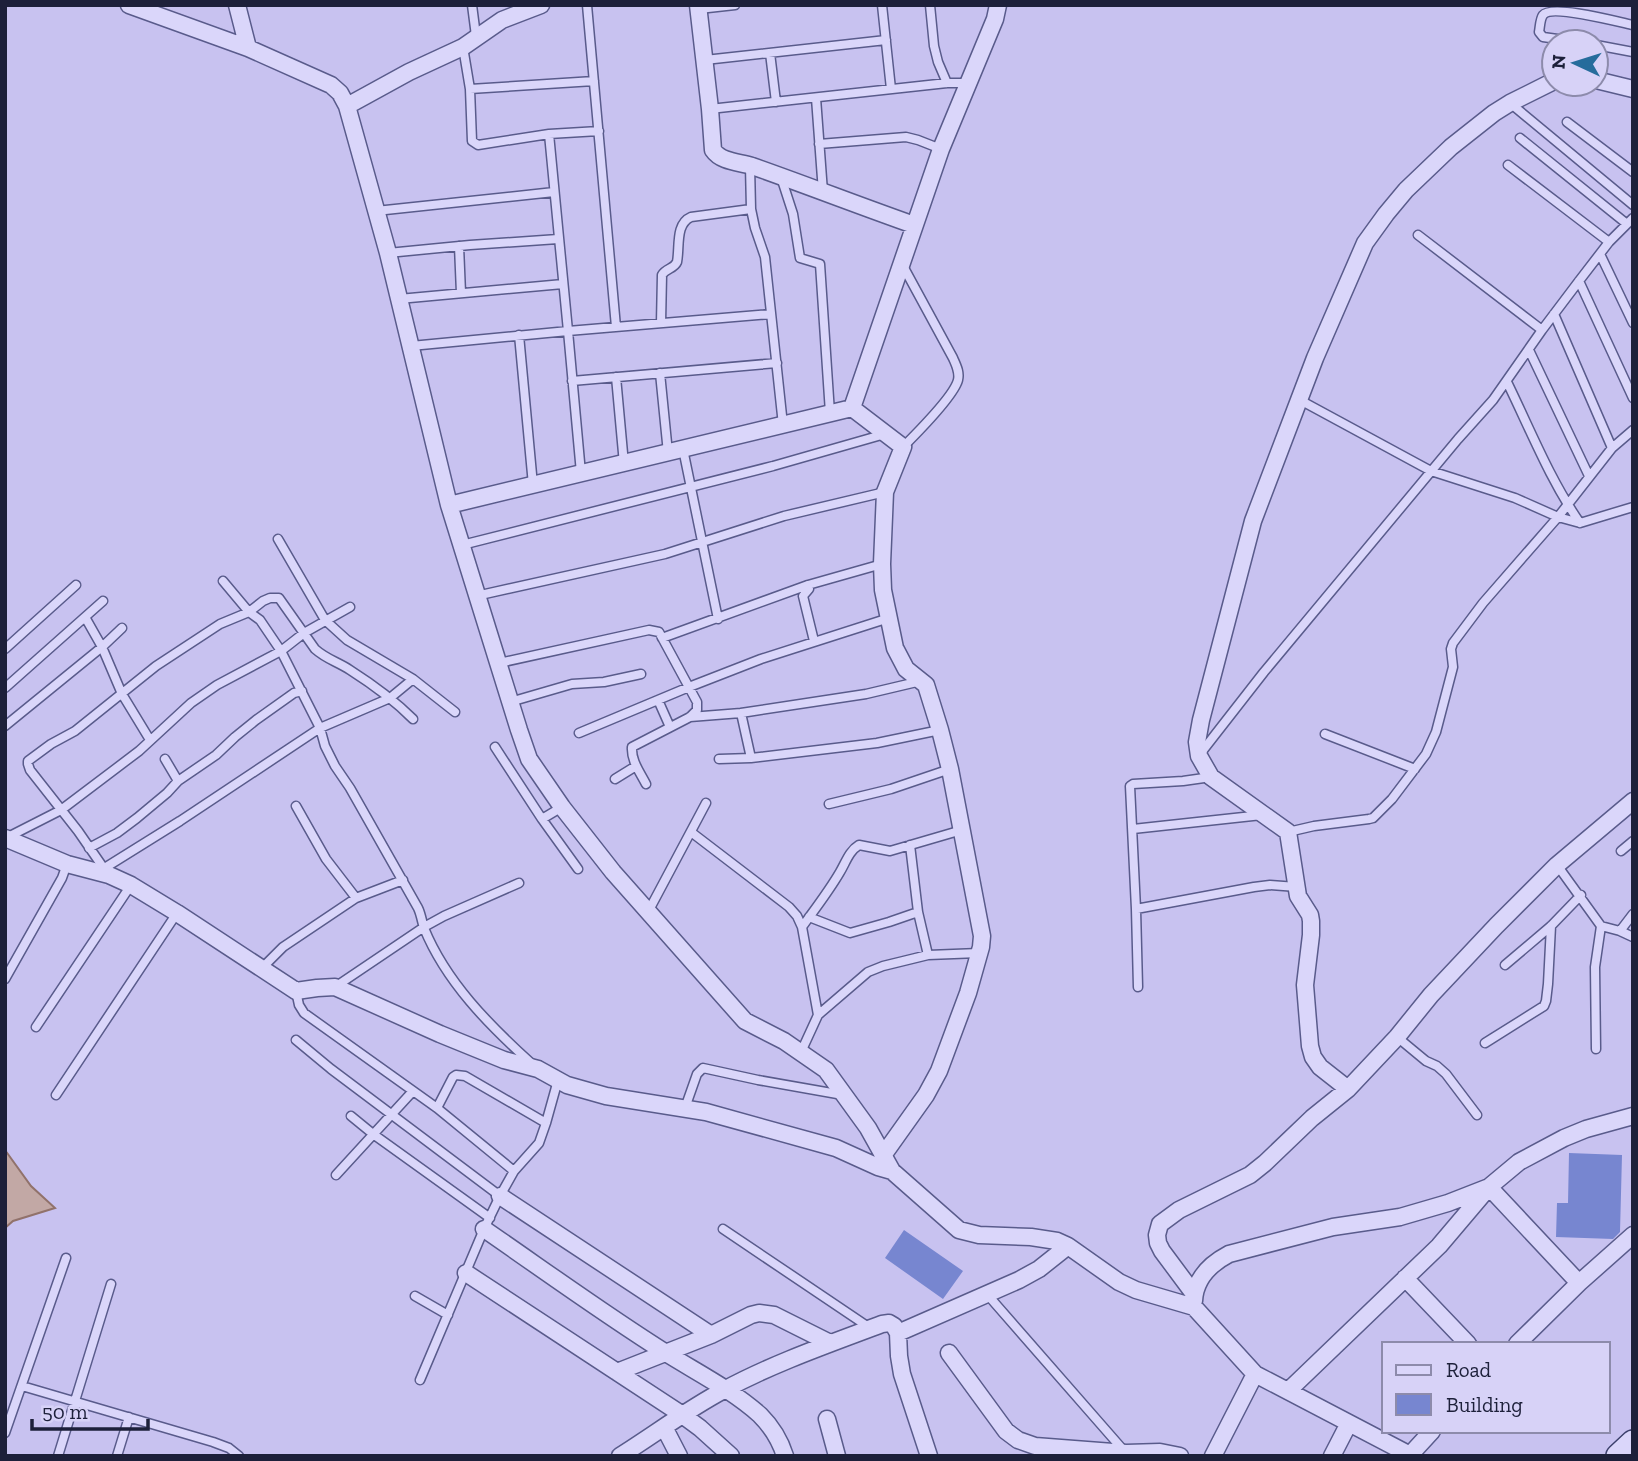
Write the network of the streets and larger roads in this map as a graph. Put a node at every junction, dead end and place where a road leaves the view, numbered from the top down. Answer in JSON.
{"nodes":[{"id":1,"x":129,"y":5,"type":"edge"},
{"id":2,"x":237,"y":5,"type":"edge"},
{"id":3,"x":541,"y":5,"type":"edge"},
{"id":4,"x":998,"y":5,"type":"edge"},
{"id":5,"x":699,"y":7,"type":"edge"},
{"id":6,"x":160,"y":10,"type":"edge"},
{"id":7,"x":248,"y":48,"type":"junction"},
{"id":8,"x":1610,"y":83,"type":"edge"},
{"id":9,"x":1540,"y":88,"type":"edge"},
{"id":10,"x":1633,"y":89,"type":"edge"},
{"id":11,"x":346,"y":106,"type":"junction"},
{"id":12,"x":914,"y":225,"type":"junction"},
{"id":13,"x":852,"y":408,"type":"junction"},
{"id":14,"x":449,"y":505,"type":"junction"},
{"id":15,"x":1630,"y":808,"type":"edge"},
{"id":16,"x":5,"y":838,"type":"edge"},
{"id":17,"x":1348,"y":1089,"type":"junction"},
{"id":18,"x":1633,"y":1116,"type":"edge"},
{"id":19,"x":884,"y":1154,"type":"junction"},
{"id":20,"x":892,"y":1171,"type":"junction"},
{"id":21,"x":1489,"y":1187,"type":"junction"},
{"id":22,"x":500,"y":1196,"type":"road end"},
{"id":23,"x":487,"y":1224,"type":"road end"},
{"id":24,"x":1633,"y":1235,"type":"edge"},
{"id":25,"x":1068,"y":1246,"type":"junction"},
{"id":26,"x":466,"y":1273,"type":"road end"},
{"id":27,"x":1405,"y":1278,"type":"junction"},
{"id":28,"x":1579,"y":1283,"type":"junction"},
{"id":29,"x":1194,"y":1300,"type":"junction"},
{"id":30,"x":898,"y":1333,"type":"junction"},
{"id":31,"x":711,"y":1335,"type":"junction"},
{"id":32,"x":1466,"y":1342,"type":"edge"},
{"id":33,"x":1519,"y":1342,"type":"edge"},
{"id":34,"x":830,"y":1343,"type":"junction"},
{"id":35,"x":666,"y":1353,"type":"junction"},
{"id":36,"x":950,"y":1353,"type":"dead end"},
{"id":37,"x":617,"y":1372,"type":"junction"},
{"id":38,"x":1255,"y":1374,"type":"junction"},
{"id":39,"x":726,"y":1389,"type":"junction"},
{"id":40,"x":1288,"y":1391,"type":"junction"},
{"id":41,"x":681,"y":1415,"type":"junction"},
{"id":42,"x":827,"y":1419,"type":"dead end"},
{"id":43,"x":1349,"y":1423,"type":"junction"},
{"id":44,"x":664,"y":1427,"type":"junction"},
{"id":45,"x":1430,"y":1433,"type":"edge"},
{"id":46,"x":1633,"y":1442,"type":"edge"},
{"id":47,"x":640,"y":1450,"type":"edge"},
{"id":48,"x":1411,"y":1455,"type":"edge"},
{"id":49,"x":620,"y":1456,"type":"edge"},
{"id":50,"x":678,"y":1456,"type":"edge"},
{"id":51,"x":731,"y":1456,"type":"edge"},
{"id":52,"x":785,"y":1456,"type":"edge"},
{"id":53,"x":837,"y":1456,"type":"edge"},
{"id":54,"x":929,"y":1456,"type":"edge"},
{"id":55,"x":1180,"y":1456,"type":"edge"},
{"id":56,"x":1213,"y":1456,"type":"edge"},
{"id":57,"x":1332,"y":1456,"type":"edge"},
{"id":58,"x":1618,"y":1456,"type":"edge"}],
"edges":[{"from":1,"to":6,"type":"street"},
{"from":2,"to":7,"type":"street"},
{"from":3,"to":11,"type":"street"},
{"from":4,"to":12,"type":"street"},
{"from":5,"to":12,"type":"street"},
{"from":6,"to":7,"type":"street"},
{"from":7,"to":11,"type":"street"},
{"from":8,"to":10,"type":"street"},
{"from":9,"to":17,"type":"street"},
{"from":11,"to":14,"type":"street"},
{"from":12,"to":13,"type":"street"},
{"from":13,"to":14,"type":"street"},
{"from":13,"to":19,"type":"street"},
{"from":14,"to":19,"type":"street"},
{"from":15,"to":17,"type":"street"},
{"from":16,"to":20,"type":"street"},
{"from":17,"to":29,"type":"street"},
{"from":18,"to":21,"type":"street"},
{"from":19,"to":20,"type":"street"},
{"from":20,"to":25,"type":"street"},
{"from":21,"to":27,"type":"street"},
{"from":21,"to":28,"type":"street"},
{"from":21,"to":29,"type":"street"},
{"from":22,"to":31,"type":"street"},
{"from":23,"to":35,"type":"street"},
{"from":24,"to":28,"type":"street"},
{"from":25,"to":29,"type":"street"},
{"from":25,"to":30,"type":"street"},
{"from":26,"to":37,"type":"street"},
{"from":27,"to":32,"type":"street"},
{"from":27,"to":40,"type":"street"},
{"from":28,"to":33,"type":"street"},
{"from":29,"to":38,"type":"street"},
{"from":30,"to":34,"type":"street"},
{"from":30,"to":54,"type":"street"},
{"from":31,"to":34,"type":"street"},
{"from":31,"to":35,"type":"street"},
{"from":34,"to":39,"type":"street"},
{"from":35,"to":37,"type":"street"},
{"from":35,"to":39,"type":"street"},
{"from":36,"to":55,"type":"street"},
{"from":37,"to":41,"type":"street"},
{"from":38,"to":40,"type":"street"},
{"from":38,"to":56,"type":"street"},
{"from":39,"to":41,"type":"street"},
{"from":39,"to":52,"type":"street"},
{"from":40,"to":43,"type":"street"},
{"from":41,"to":44,"type":"street"},
{"from":41,"to":51,"type":"street"},
{"from":42,"to":53,"type":"street"},
{"from":43,"to":48,"type":"street"},
{"from":43,"to":57,"type":"street"},
{"from":44,"to":47,"type":"street"},
{"from":44,"to":50,"type":"street"},
{"from":45,"to":48,"type":"street"},
{"from":46,"to":58,"type":"main road"},
{"from":47,"to":49,"type":"street"}]}
